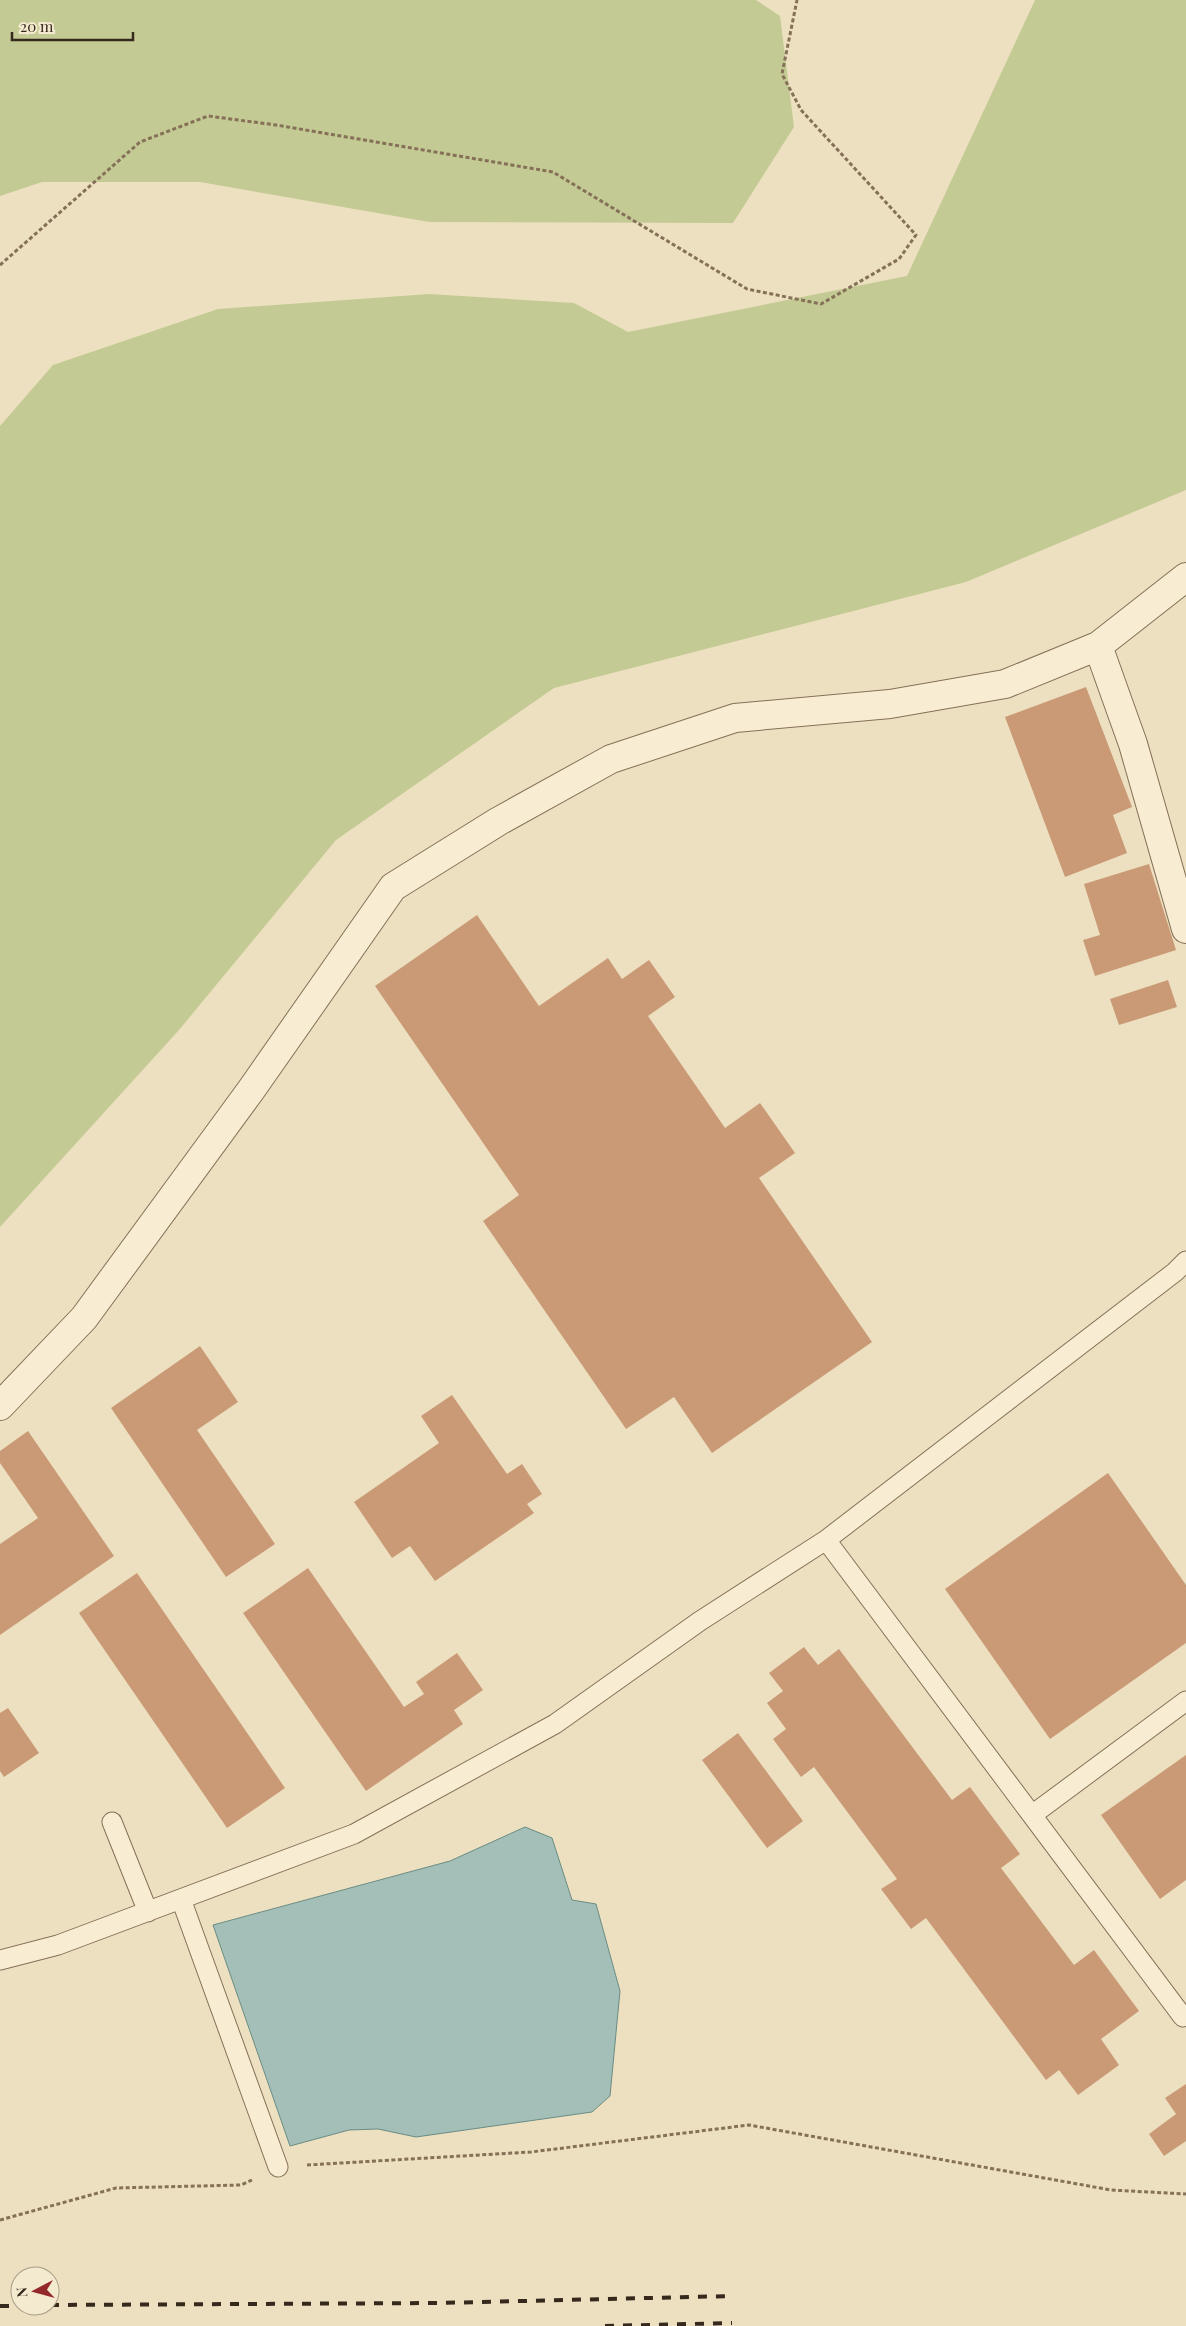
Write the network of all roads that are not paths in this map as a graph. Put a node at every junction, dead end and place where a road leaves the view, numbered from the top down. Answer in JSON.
{"nodes":[{"id":1,"x":1186,"y":577,"type":"edge"},
{"id":2,"x":1098,"y":646,"type":"junction"},
{"id":3,"x":1186,"y":929,"type":"edge"},
{"id":4,"x":1186,"y":1261,"type":"edge"},
{"id":5,"x":0,"y":1406,"type":"edge"},
{"id":6,"x":826,"y":1540,"type":"junction"},
{"id":7,"x":1186,"y":1701,"type":"edge"},
{"id":8,"x":1032,"y":1815,"type":"junction"},
{"id":9,"x":112,"y":1822,"type":"dead end"},
{"id":10,"x":181,"y":1899,"type":"junction"},
{"id":11,"x":148,"y":1912,"type":"junction"},
{"id":12,"x":0,"y":1960,"type":"edge"},
{"id":13,"x":1183,"y":2017,"type":"dead end"},
{"id":14,"x":278,"y":2167,"type":"road end"}],
"edges":[{"from":1,"to":2,"type":"street"},
{"from":2,"to":3,"type":"street"},
{"from":2,"to":5,"type":"street"},
{"from":4,"to":6,"type":"lane"},
{"from":6,"to":8,"type":"lane"},
{"from":6,"to":10,"type":"lane"},
{"from":7,"to":8,"type":"lane"},
{"from":8,"to":13,"type":"lane"},
{"from":9,"to":11,"type":"lane"},
{"from":10,"to":11,"type":"lane"},
{"from":10,"to":14,"type":"lane"},
{"from":11,"to":12,"type":"lane"}]}
